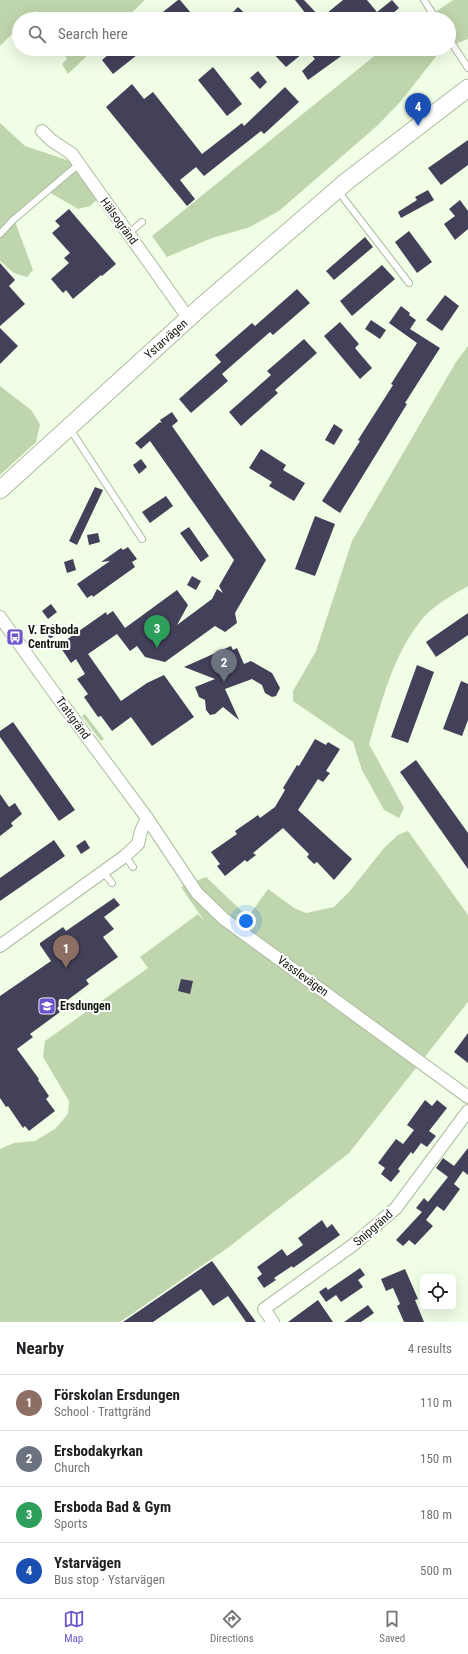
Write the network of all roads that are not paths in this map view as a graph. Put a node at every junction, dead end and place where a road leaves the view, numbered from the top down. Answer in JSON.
{"nodes":[{"id":1,"x":424,"y":0,"type":"edge"},
{"id":2,"x":432,"y":12,"type":"edge"},
{"id":3,"x":456,"y":50,"type":"edge"},
{"id":4,"x":468,"y":68,"type":"edge"},
{"id":5,"x":468,"y":88,"type":"edge"},
{"id":6,"x":42,"y":131,"type":"dead end"},
{"id":7,"x":79,"y":164,"type":"junction"},
{"id":8,"x":336,"y":190,"type":"junction"},
{"id":9,"x":142,"y":222,"type":"dead end"},
{"id":10,"x":0,"y":234,"type":"edge"},
{"id":11,"x":129,"y":234,"type":"junction"},
{"id":12,"x":409,"y":284,"type":"dead end"},
{"id":13,"x":189,"y":319,"type":"junction"},
{"id":14,"x":69,"y":428,"type":"junction"},
{"id":15,"x":0,"y":490,"type":"edge"},
{"id":16,"x":142,"y":539,"type":"dead end"},
{"id":17,"x":0,"y":617,"type":"edge"},
{"id":18,"x":147,"y":818,"type":"junction"},
{"id":19,"x":159,"y":836,"type":"joint"},
{"id":20,"x":125,"y":856,"type":"junction"},
{"id":21,"x":133,"y":867,"type":"dead end"},
{"id":22,"x":104,"y":872,"type":"junction"},
{"id":23,"x":112,"y":883,"type":"dead end"},
{"id":24,"x":0,"y":946,"type":"edge"},
{"id":25,"x":468,"y":1097,"type":"edge"},
{"id":26,"x":468,"y":1111,"type":"edge"},
{"id":27,"x":271,"y":1321,"type":"edge"}],
"edges":[{"from":1,"to":2,"type":"lane"},
{"from":3,"to":4,"type":"lane"},
{"from":5,"to":8,"type":"street","name":"Ystarvägen"},
{"from":6,"to":7,"type":"street","name":"Hälsogränd"},
{"from":7,"to":10,"type":"lane"},
{"from":7,"to":11,"type":"street","name":"Hälsogränd"},
{"from":8,"to":12,"type":"lane"},
{"from":8,"to":13,"type":"street","name":"Ystarvägen"},
{"from":9,"to":11,"type":"lane"},
{"from":11,"to":13,"type":"street","name":"Hälsogränd"},
{"from":13,"to":14,"type":"street","name":"Ystarvägen"},
{"from":14,"to":15,"type":"street","name":"Ystarvägen"},
{"from":14,"to":16,"type":"lane"},
{"from":17,"to":18,"type":"street","name":"Trattgränd"},
{"from":18,"to":19,"type":"street","name":"Trattgränd"},
{"from":18,"to":20,"type":"street"},
{"from":19,"to":25,"type":"street","name":"Vasslevägen"},
{"from":20,"to":21,"type":"lane"},
{"from":20,"to":22,"type":"street"},
{"from":22,"to":23,"type":"lane"},
{"from":22,"to":24,"type":"street"},
{"from":26,"to":27,"type":"street","name":"Snipgränd"}]}
